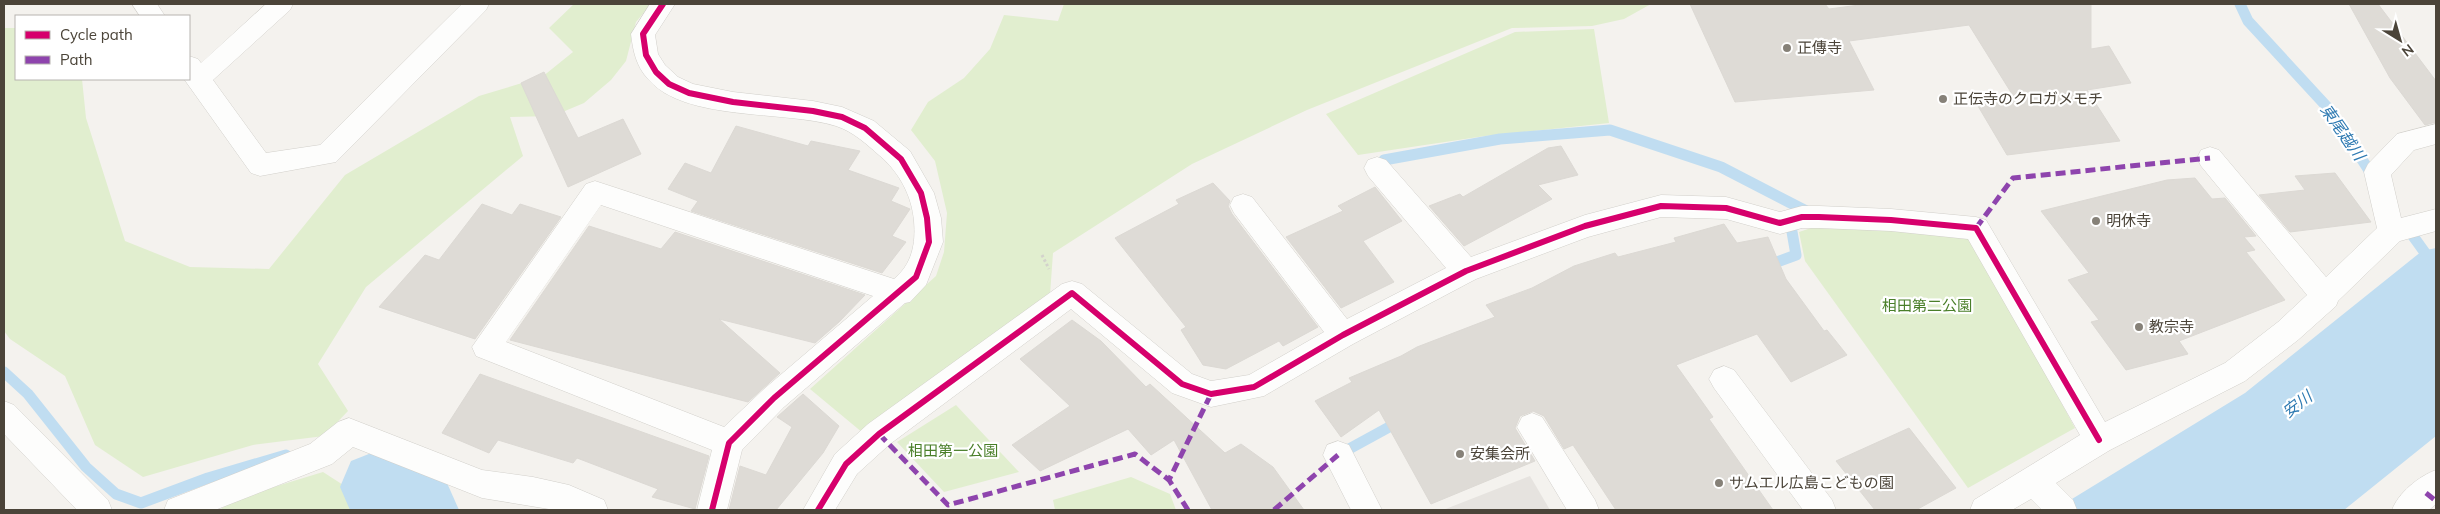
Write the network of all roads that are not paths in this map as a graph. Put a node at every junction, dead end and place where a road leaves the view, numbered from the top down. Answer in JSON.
{"nodes":[{"id":1,"x":144,"y":4,"type":"edge"},
{"id":2,"x":280,"y":4,"type":"edge"},
{"id":3,"x":477,"y":4,"type":"edge"},
{"id":4,"x":663,"y":4,"type":"edge"},
{"id":5,"x":152,"y":15,"type":"edge"},
{"id":6,"x":193,"y":72,"type":"edge"},
{"id":7,"x":2436,"y":134,"type":"edge"},
{"id":8,"x":2210,"y":158,"type":"dead end"},
{"id":9,"x":1377,"y":168,"type":"dead end"},
{"id":10,"x":1243,"y":205,"type":"dead end"},
{"id":11,"x":2436,"y":220,"type":"edge"},
{"id":12,"x":2391,"y":232,"type":"junction"},
{"id":13,"x":1466,"y":271,"type":"junction"},
{"id":14,"x":900,"y":293,"type":"junction"},
{"id":15,"x":2326,"y":297,"type":"junction"},
{"id":16,"x":1343,"y":335,"type":"junction"},
{"id":17,"x":1724,"y":379,"type":"dead end"},
{"id":18,"x":4,"y":414,"type":"edge"},
{"id":19,"x":1532,"y":427,"type":"dead end"},
{"id":20,"x":2099,"y":440,"type":"junction"},
{"id":21,"x":729,"y":443,"type":"junction"},
{"id":22,"x":1338,"y":455,"type":"dead end"},
{"id":23,"x":2033,"y":480,"type":"junction"},
{"id":24,"x":2436,"y":484,"type":"edge"},
{"id":25,"x":97,"y":510,"type":"edge"},
{"id":26,"x":179,"y":510,"type":"edge"},
{"id":27,"x":593,"y":510,"type":"edge"},
{"id":28,"x":712,"y":510,"type":"edge"},
{"id":29,"x":818,"y":510,"type":"edge"},
{"id":30,"x":1367,"y":510,"type":"edge"},
{"id":31,"x":1584,"y":510,"type":"edge"},
{"id":32,"x":1821,"y":510,"type":"edge"},
{"id":33,"x":1985,"y":510,"type":"edge"},
{"id":34,"x":2062,"y":510,"type":"edge"},
{"id":35,"x":2407,"y":510,"type":"edge"}],
"edges":[{"from":1,"to":5,"type":"street"},
{"from":2,"to":6,"type":"street"},
{"from":3,"to":6,"type":"street"},
{"from":4,"to":14,"type":"street"},
{"from":7,"to":12,"type":"street"},
{"from":8,"to":15,"type":"street"},
{"from":9,"to":13,"type":"street"},
{"from":10,"to":16,"type":"street"},
{"from":11,"to":12,"type":"street"},
{"from":12,"to":15,"type":"street"},
{"from":13,"to":16,"type":"street"},
{"from":13,"to":20,"type":"street"},
{"from":14,"to":21,"type":"street"},
{"from":14,"to":21,"type":"street"},
{"from":15,"to":20,"type":"street"},
{"from":16,"to":29,"type":"street"},
{"from":17,"to":32,"type":"street"},
{"from":18,"to":25,"type":"street"},
{"from":19,"to":31,"type":"street"},
{"from":20,"to":23,"type":"street"},
{"from":21,"to":28,"type":"street"},
{"from":22,"to":30,"type":"street"},
{"from":23,"to":33,"type":"street"},
{"from":23,"to":34,"type":"street"},
{"from":24,"to":35,"type":"street"},
{"from":26,"to":27,"type":"street"}]}
